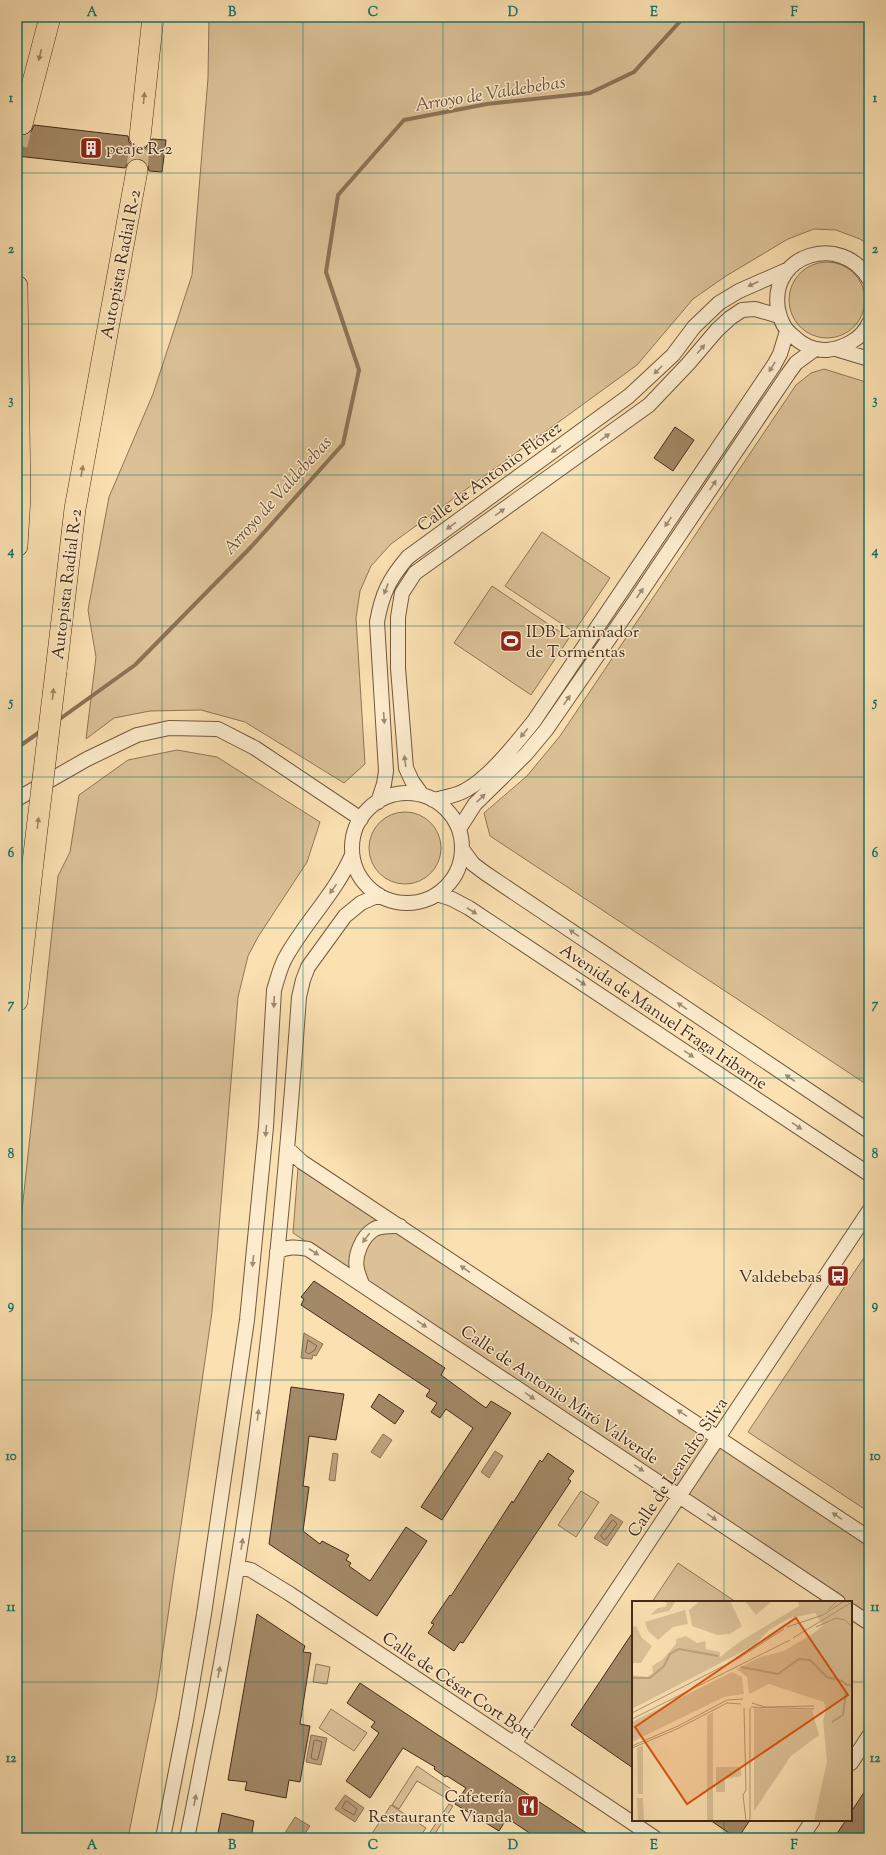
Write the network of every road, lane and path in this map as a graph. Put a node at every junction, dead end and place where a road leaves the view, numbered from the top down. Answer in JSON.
{"nodes":[{"id":1,"x":50,"y":17,"type":"edge"},
{"id":2,"x":152,"y":17,"type":"edge"},
{"id":3,"x":22,"y":124,"type":"tunnel mouth"},
{"id":4,"x":140,"y":137,"type":"tunnel mouth"},
{"id":5,"x":137,"y":170,"type":"tunnel mouth"},
{"id":6,"x":789,"y":269,"type":"junction"},
{"id":7,"x":869,"y":279,"type":"edge"},
{"id":8,"x":17,"y":286,"type":"edge"},
{"id":9,"x":779,"y":316,"type":"junction"},
{"id":10,"x":869,"y":323,"type":"edge"},
{"id":11,"x":787,"y":331,"type":"junction"},
{"id":12,"x":815,"y":349,"type":"junction"},
{"id":13,"x":836,"y":349,"type":"junction"},
{"id":14,"x":869,"y":359,"type":"edge"},
{"id":15,"x":17,"y":546,"type":"edge"},
{"id":16,"x":428,"y":798,"type":"junction"},
{"id":17,"x":17,"y":799,"type":"edge"},
{"id":18,"x":378,"y":802,"type":"junction"},
{"id":19,"x":360,"y":819,"type":"junction"},
{"id":20,"x":459,"y":829,"type":"junction"},
{"id":21,"x":462,"y":849,"type":"junction"},
{"id":22,"x":352,"y":855,"type":"junction"},
{"id":23,"x":437,"y":894,"type":"junction"},
{"id":24,"x":379,"y":896,"type":"junction"},
{"id":25,"x":17,"y":1001,"type":"edge"},
{"id":26,"x":869,"y":1131,"type":"edge"},
{"id":27,"x":288,"y":1149,"type":"junction"},
{"id":28,"x":869,"y":1174,"type":"edge"},
{"id":29,"x":869,"y":1211,"type":"edge"},
{"id":30,"x":400,"y":1226,"type":"junction"},
{"id":31,"x":277,"y":1252,"type":"junction"},
{"id":32,"x":362,"y":1284,"type":"junction"},
{"id":33,"x":718,"y":1437,"type":"junction"},
{"id":34,"x":679,"y":1496,"type":"junction"},
{"id":35,"x":869,"y":1538,"type":"edge"},
{"id":36,"x":238,"y":1567,"type":"junction"},
{"id":37,"x":836,"y":1601,"type":"edge"},
{"id":38,"x":852,"y":1612,"type":"edge"},
{"id":39,"x":869,"y":1623,"type":"edge"},
{"id":40,"x":869,"y":1736,"type":"edge"},
{"id":41,"x":514,"y":1744,"type":"junction"},
{"id":42,"x":852,"y":1762,"type":"edge"},
{"id":43,"x":812,"y":1821,"type":"edge"},
{"id":44,"x":163,"y":1838,"type":"edge"},
{"id":45,"x":187,"y":1838,"type":"edge"},
{"id":46,"x":655,"y":1838,"type":"edge"},
{"id":47,"x":801,"y":1838,"type":"edge"}],
"edges":[{"from":1,"to":3,"type":"highway","one_way":true},
{"from":4,"to":2,"type":"highway","one_way":true},
{"from":25,"to":5,"type":"highway","name":"Autopista Radial R-2","one_way":true,"bridge":true},
{"from":6,"to":7,"type":"street"},
{"from":6,"to":9,"type":"street"},
{"from":6,"to":18,"type":"street","name":"Calle de Antonio Flórez","one_way":true},
{"from":8,"to":15,"type":"highway"},
{"from":9,"to":11,"type":"street"},
{"from":16,"to":9,"type":"street","name":"Calle de Antonio Flórez","one_way":true},
{"from":10,"to":13,"type":"street"},
{"from":11,"to":12,"type":"street"},
{"from":11,"to":16,"type":"street","one_way":true},
{"from":12,"to":13,"type":"street"},
{"from":20,"to":12,"type":"street","one_way":true},
{"from":13,"to":14,"type":"street"},
{"from":16,"to":18,"type":"street"},
{"from":16,"to":20,"type":"street"},
{"from":17,"to":19,"type":"street"},
{"from":18,"to":19,"type":"street"},
{"from":19,"to":22,"type":"street"},
{"from":20,"to":21,"type":"street"},
{"from":21,"to":23,"type":"street"},
{"from":26,"to":21,"type":"street","name":"Avenida de Manuel Fraga Iribarne","one_way":true},
{"from":22,"to":24,"type":"street"},
{"from":22,"to":44,"type":"street","one_way":true},
{"from":23,"to":24,"type":"street"},
{"from":23,"to":28,"type":"street","name":"Avenida de Manuel Fraga Iribarne","one_way":true},
{"from":24,"to":27,"type":"street"},
{"from":27,"to":30,"type":"street"},
{"from":27,"to":31,"type":"street"},
{"from":29,"to":33,"type":"street","name":"Calle de Leandro Silva"},
{"from":30,"to":32,"type":"street","one_way":true},
{"from":33,"to":30,"type":"street","one_way":true},
{"from":31,"to":32,"type":"street","name":"Calle de Antonio Miró Valverde","one_way":true},
{"from":36,"to":31,"type":"street","one_way":true},
{"from":32,"to":34,"type":"street","name":"Calle de Antonio Miró Valverde","one_way":true},
{"from":33,"to":34,"type":"street","name":"Calle de Leandro Silva"},
{"from":35,"to":33,"type":"street","one_way":true},
{"from":34,"to":37,"type":"street","name":"Calle de Antonio Miró Valverde","one_way":true},
{"from":34,"to":41,"type":"street","name":"Calle de Leandro Silva"},
{"from":36,"to":41,"type":"street","name":"Calle de César Cort Botí"},
{"from":45,"to":36,"type":"street","one_way":true},
{"from":38,"to":39,"type":"street"},
{"from":40,"to":42,"type":"street"},
{"from":41,"to":46,"type":"street","name":"Calle de César Cort Botí"},
{"from":43,"to":47,"type":"street"}]}
